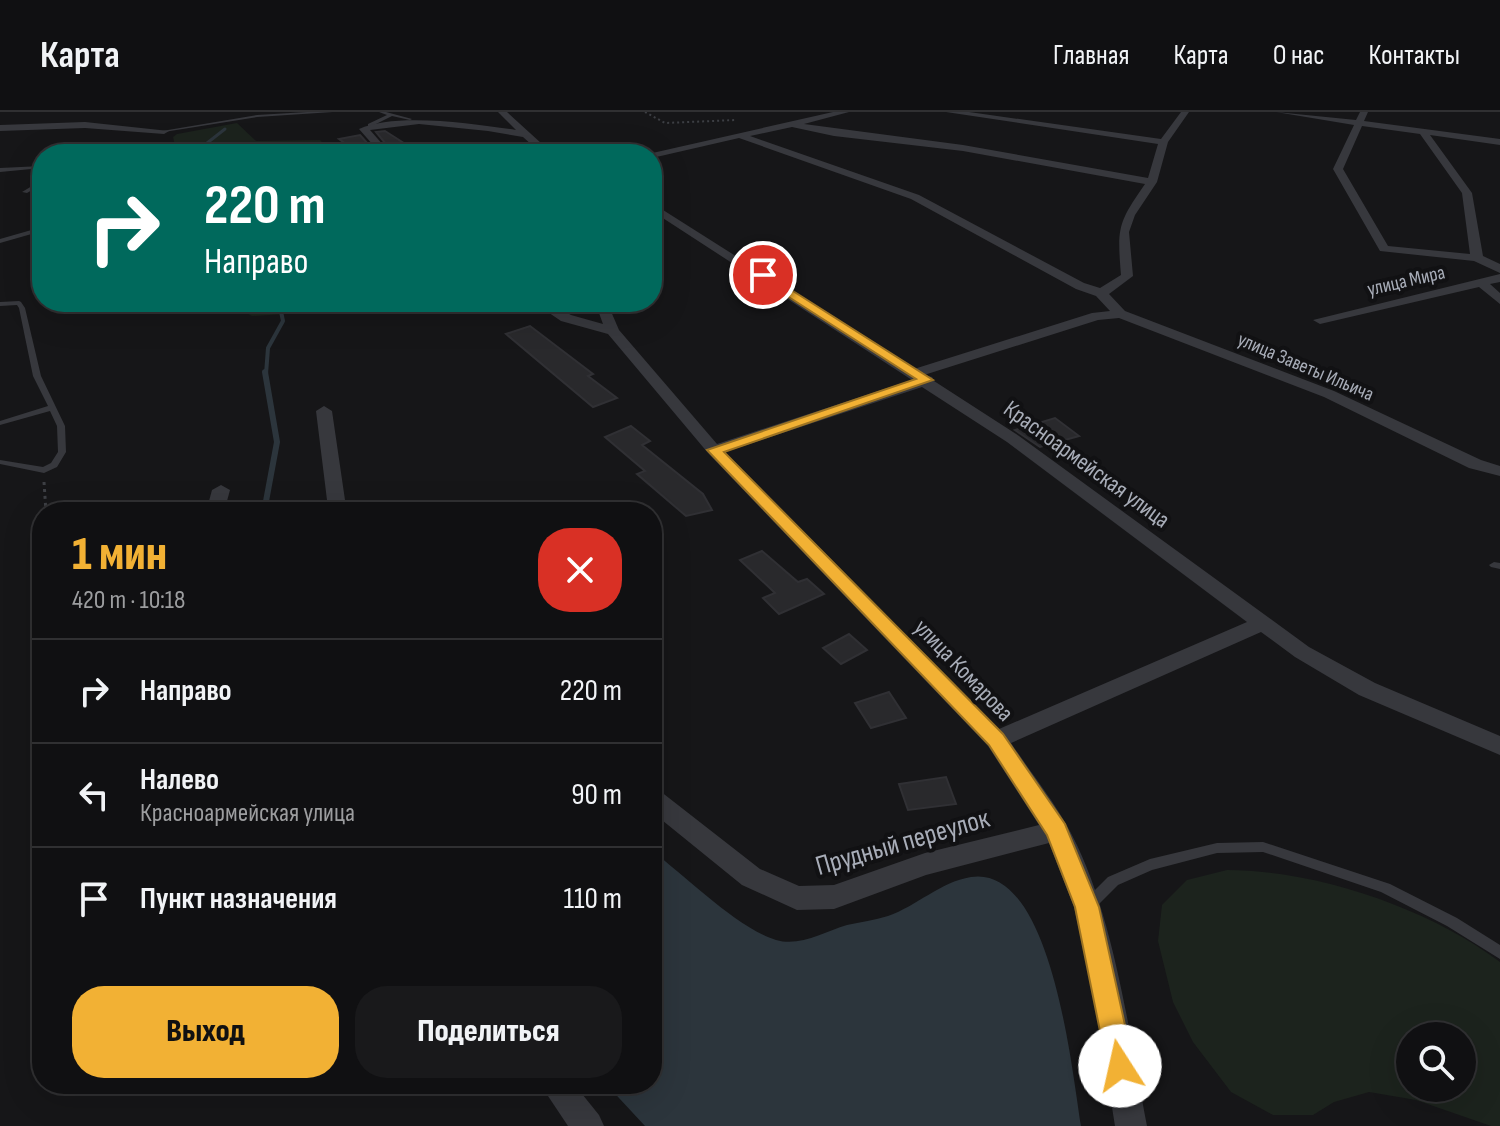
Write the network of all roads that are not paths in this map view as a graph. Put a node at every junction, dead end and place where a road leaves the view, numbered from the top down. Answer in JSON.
{"nodes":[{"id":1,"x":111,"y":112,"type":"edge"},
{"id":2,"x":331,"y":112,"type":"edge"},
{"id":3,"x":381,"y":112,"type":"edge"},
{"id":4,"x":502,"y":112,"type":"edge"},
{"id":5,"x":845,"y":112,"type":"edge"},
{"id":6,"x":950,"y":112,"type":"edge"},
{"id":7,"x":1185,"y":112,"type":"edge"},
{"id":8,"x":1280,"y":112,"type":"edge"},
{"id":9,"x":1324,"y":112,"type":"edge"},
{"id":10,"x":395,"y":114,"type":"edge"},
{"id":11,"x":1362,"y":118,"type":"edge"},
{"id":12,"x":410,"y":119,"type":"junction"},
{"id":13,"x":792,"y":124,"type":"junction"},
{"id":14,"x":85,"y":125,"type":"junction"},
{"id":15,"x":367,"y":127,"type":"junction"},
{"id":16,"x":0,"y":128,"type":"edge"},
{"id":17,"x":164,"y":131,"type":"joint"},
{"id":18,"x":1424,"y":133,"type":"junction"},
{"id":19,"x":525,"y":134,"type":"junction"},
{"id":20,"x":739,"y":135,"type":"junction"},
{"id":21,"x":1163,"y":142,"type":"junction"},
{"id":22,"x":1500,"y":142,"type":"edge"},
{"id":23,"x":376,"y":144,"type":"edge"},
{"id":24,"x":534,"y":144,"type":"edge"},
{"id":25,"x":662,"y":153,"type":"edge"},
{"id":26,"x":32,"y":168,"type":"edge"},
{"id":27,"x":0,"y":170,"type":"edge"},
{"id":28,"x":1152,"y":182,"type":"junction"},
{"id":29,"x":32,"y":188,"type":"edge"},
{"id":30,"x":25,"y":192,"type":"dead end"},
{"id":31,"x":662,"y":212,"type":"edge"},
{"id":32,"x":32,"y":232,"type":"edge"},
{"id":33,"x":0,"y":241,"type":"edge"},
{"id":34,"x":1477,"y":258,"type":"junction"},
{"id":35,"x":1500,"y":269,"type":"edge"},
{"id":36,"x":1500,"y":278,"type":"edge"},
{"id":37,"x":1482,"y":283,"type":"junction"},
{"id":38,"x":1101,"y":293,"type":"junction"},
{"id":39,"x":1500,"y":300,"type":"edge"},
{"id":40,"x":0,"y":304,"type":"edge"},
{"id":41,"x":556,"y":312,"type":"edge"},
{"id":42,"x":605,"y":312,"type":"edge"},
{"id":43,"x":1120,"y":314,"type":"junction"},
{"id":44,"x":1320,"y":320,"type":"dead end"},
{"id":45,"x":613,"y":331,"type":"junction"},
{"id":46,"x":922,"y":377,"type":"junction"},
{"id":47,"x":50,"y":408,"type":"junction"},
{"id":48,"x":324,"y":411,"type":"dead end"},
{"id":49,"x":0,"y":423,"type":"edge"},
{"id":50,"x":714,"y":450,"type":"junction"},
{"id":51,"x":0,"y":462,"type":"edge"},
{"id":52,"x":1500,"y":471,"type":"edge"},
{"id":53,"x":221,"y":490,"type":"dead end"},
{"id":54,"x":218,"y":502,"type":"edge"},
{"id":55,"x":337,"y":502,"type":"edge"},
{"id":56,"x":1261,"y":624,"type":"junction"},
{"id":57,"x":996,"y":740,"type":"junction"},
{"id":58,"x":1500,"y":746,"type":"edge"},
{"id":59,"x":662,"y":806,"type":"edge"},
{"id":60,"x":1057,"y":831,"type":"junction"},
{"id":61,"x":1087,"y":907,"type":"junction"},
{"id":62,"x":1500,"y":953,"type":"edge"},
{"id":63,"x":563,"y":1094,"type":"edge"},
{"id":64,"x":588,"y":1126,"type":"edge"},
{"id":65,"x":1131,"y":1126,"type":"edge"}],
"edges":[{"from":1,"to":14,"type":"street"},
{"from":2,"to":17,"type":"lane"},
{"from":3,"to":10,"type":"lane"},
{"from":4,"to":19,"type":"street"},
{"from":5,"to":13,"type":"street"},
{"from":6,"to":21,"type":"street"},
{"from":7,"to":21,"type":"street"},
{"from":8,"to":11,"type":"street"},
{"from":9,"to":11,"type":"street"},
{"from":10,"to":12,"type":"lane"},
{"from":10,"to":15,"type":"lane"},
{"from":11,"to":18,"type":"street"},
{"from":11,"to":34,"type":"street"},
{"from":12,"to":15,"type":"street"},
{"from":12,"to":19,"type":"street"},
{"from":13,"to":20,"type":"street"},
{"from":13,"to":28,"type":"street"},
{"from":14,"to":16,"type":"street"},
{"from":14,"to":17,"type":"street"},
{"from":15,"to":23,"type":"street"},
{"from":18,"to":22,"type":"street"},
{"from":18,"to":34,"type":"street","name":"улица Мира"},
{"from":19,"to":24,"type":"street"},
{"from":20,"to":25,"type":"street"},
{"from":20,"to":38,"type":"street","name":"улица Заветы Ильича"},
{"from":21,"to":28,"type":"street"},
{"from":26,"to":27,"type":"lane"},
{"from":28,"to":38,"type":"street"},
{"from":29,"to":30,"type":"lane"},
{"from":31,"to":46,"type":"street","name":"Красноармейская улица"},
{"from":32,"to":33,"type":"lane"},
{"from":34,"to":35,"type":"street","name":"улица Мира"},
{"from":36,"to":37,"type":"street","name":"улица Мира"},
{"from":37,"to":39,"type":"street"},
{"from":37,"to":44,"type":"street","name":"улица Мира"},
{"from":38,"to":43,"type":"street","name":"улица Заветы Ильича"},
{"from":40,"to":47,"type":"lane"},
{"from":41,"to":45,"type":"street"},
{"from":42,"to":45,"type":"street","name":"улица Комарова"},
{"from":43,"to":46,"type":"street"},
{"from":43,"to":52,"type":"street","name":"улица Заветы Ильича"},
{"from":45,"to":50,"type":"street","name":"улица Комарова"},
{"from":46,"to":50,"type":"street"},
{"from":46,"to":56,"type":"street","name":"Красноармейская улица"},
{"from":47,"to":49,"type":"lane"},
{"from":47,"to":51,"type":"lane"},
{"from":48,"to":55,"type":"street"},
{"from":50,"to":57,"type":"street","name":"улица Комарова"},
{"from":53,"to":54,"type":"street"},
{"from":56,"to":57,"type":"street"},
{"from":56,"to":58,"type":"street","name":"Красноармейская улица"},
{"from":57,"to":60,"type":"street","name":"улица Комарова"},
{"from":59,"to":60,"type":"street","name":"Прудный переулок"},
{"from":60,"to":61,"type":"street","name":"улица Комарова"},
{"from":61,"to":62,"type":"lane"},
{"from":61,"to":65,"type":"street","name":"улица Комарова"},
{"from":63,"to":64,"type":"street"}]}
